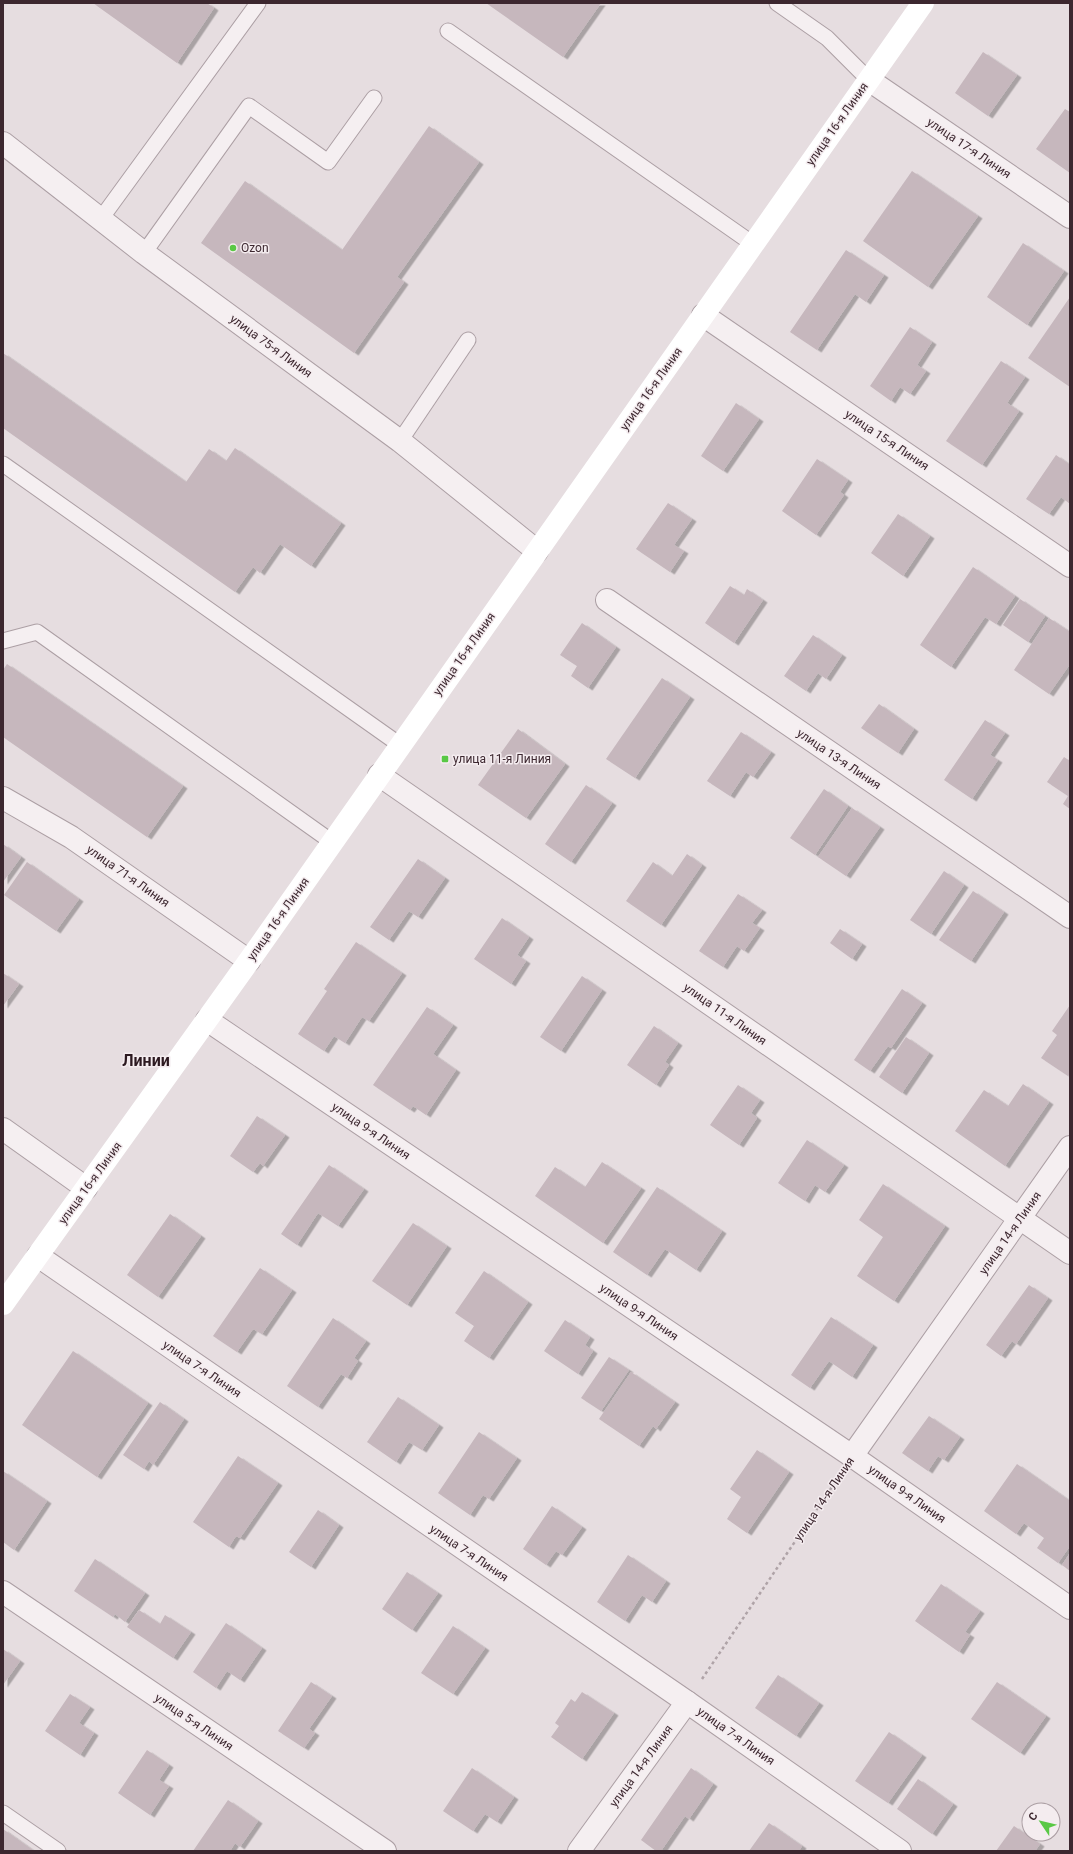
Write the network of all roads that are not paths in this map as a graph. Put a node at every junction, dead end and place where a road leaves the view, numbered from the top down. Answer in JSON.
{"nodes":[{"id":1,"x":258,"y":3,"type":"edge"},
{"id":2,"x":777,"y":3,"type":"edge"},
{"id":3,"x":923,"y":3,"type":"edge"},
{"id":4,"x":448,"y":31,"type":"dead end"},
{"id":5,"x":869,"y":80,"type":"junction"},
{"id":6,"x":374,"y":98,"type":"dead end"},
{"id":7,"x":3,"y":143,"type":"edge"},
{"id":8,"x":1070,"y":217,"type":"edge"},
{"id":9,"x":100,"y":220,"type":"junction"},
{"id":10,"x":753,"y":244,"type":"junction"},
{"id":11,"x":144,"y":253,"type":"junction"},
{"id":12,"x":704,"y":315,"type":"junction"},
{"id":13,"x":468,"y":340,"type":"dead end"},
{"id":14,"x":400,"y":441,"type":"junction"},
{"id":15,"x":3,"y":464,"type":"edge"},
{"id":16,"x":537,"y":551,"type":"junction"},
{"id":17,"x":1070,"y":566,"type":"edge"},
{"id":18,"x":607,"y":600,"type":"dead end"},
{"id":19,"x":3,"y":641,"type":"edge"},
{"id":20,"x":400,"y":745,"type":"junction"},
{"id":21,"x":379,"y":775,"type":"junction"},
{"id":22,"x":3,"y":798,"type":"edge"},
{"id":23,"x":332,"y":842,"type":"junction"},
{"id":24,"x":1070,"y":917,"type":"edge"},
{"id":25,"x":249,"y":961,"type":"junction"},
{"id":26,"x":206,"y":1020,"type":"junction"},
{"id":27,"x":3,"y":1129,"type":"edge"},
{"id":28,"x":1070,"y":1147,"type":"edge"},
{"id":29,"x":86,"y":1188,"type":"junction"},
{"id":30,"x":1020,"y":1218,"type":"junction"},
{"id":31,"x":1070,"y":1253,"type":"edge"},
{"id":32,"x":38,"y":1256,"type":"junction"},
{"id":33,"x":3,"y":1304,"type":"edge"},
{"id":34,"x":852,"y":1456,"type":"junction"},
{"id":35,"x":3,"y":1592,"type":"edge"},
{"id":36,"x":1070,"y":1608,"type":"edge"},
{"id":37,"x":687,"y":1702,"type":"junction"},
{"id":38,"x":3,"y":1813,"type":"edge"},
{"id":39,"x":58,"y":1851,"type":"edge"},
{"id":40,"x":385,"y":1851,"type":"edge"},
{"id":41,"x":579,"y":1851,"type":"edge"},
{"id":42,"x":900,"y":1851,"type":"edge"}],
"edges":[{"from":1,"to":9,"type":"lane"},
{"from":2,"to":5,"type":"lane"},
{"from":3,"to":5,"type":"main road","name":"улица 16-я Линия"},
{"from":4,"to":10,"type":"lane"},
{"from":5,"to":8,"type":"street","name":"улица 17-я Линия"},
{"from":5,"to":10,"type":"main road","name":"улица 16-я Линия"},
{"from":6,"to":11,"type":"lane"},
{"from":7,"to":9,"type":"street","name":"улица 75-я Линия"},
{"from":9,"to":11,"type":"street","name":"улица 75-я Линия"},
{"from":10,"to":12,"type":"main road","name":"улица 16-я Линия"},
{"from":11,"to":14,"type":"street","name":"улица 75-я Линия"},
{"from":12,"to":16,"type":"main road","name":"улица 16-я Линия"},
{"from":12,"to":17,"type":"street","name":"улица 15-я Линия"},
{"from":13,"to":14,"type":"lane"},
{"from":14,"to":16,"type":"street","name":"улица 75-я Линия"},
{"from":15,"to":20,"type":"lane"},
{"from":16,"to":20,"type":"main road","name":"улица 16-я Линия"},
{"from":18,"to":24,"type":"street","name":"улица 13-я Линия"},
{"from":19,"to":23,"type":"lane"},
{"from":20,"to":21,"type":"main road","name":"улица 16-я Линия"},
{"from":21,"to":23,"type":"main road","name":"улица 16-я Линия"},
{"from":21,"to":30,"type":"street","name":"улица 11-я Линия"},
{"from":22,"to":25,"type":"street","name":"улица 71-я Линия"},
{"from":23,"to":25,"type":"main road","name":"улица 16-я Линия"},
{"from":25,"to":26,"type":"main road","name":"улица 16-я Линия"},
{"from":26,"to":29,"type":"main road","name":"улица 16-я Линия"},
{"from":26,"to":34,"type":"street","name":"улица 9-я Линия"},
{"from":27,"to":29,"type":"street"},
{"from":28,"to":30,"type":"street","name":"улица 14-я Линия"},
{"from":29,"to":32,"type":"main road","name":"улица 16-я Линия"},
{"from":30,"to":31,"type":"street","name":"улица 11-я Линия"},
{"from":30,"to":34,"type":"street","name":"улица 14-я Линия"},
{"from":32,"to":33,"type":"main road","name":"улица 16-я Линия"},
{"from":32,"to":37,"type":"street","name":"улица 7-я Линия"},
{"from":34,"to":36,"type":"street","name":"улица 9-я Линия"},
{"from":35,"to":40,"type":"street","name":"улица 5-я Линия"},
{"from":37,"to":41,"type":"street","name":"улица 14-я Линия"},
{"from":37,"to":42,"type":"street","name":"улица 7-я Линия"},
{"from":38,"to":39,"type":"lane"}]}
